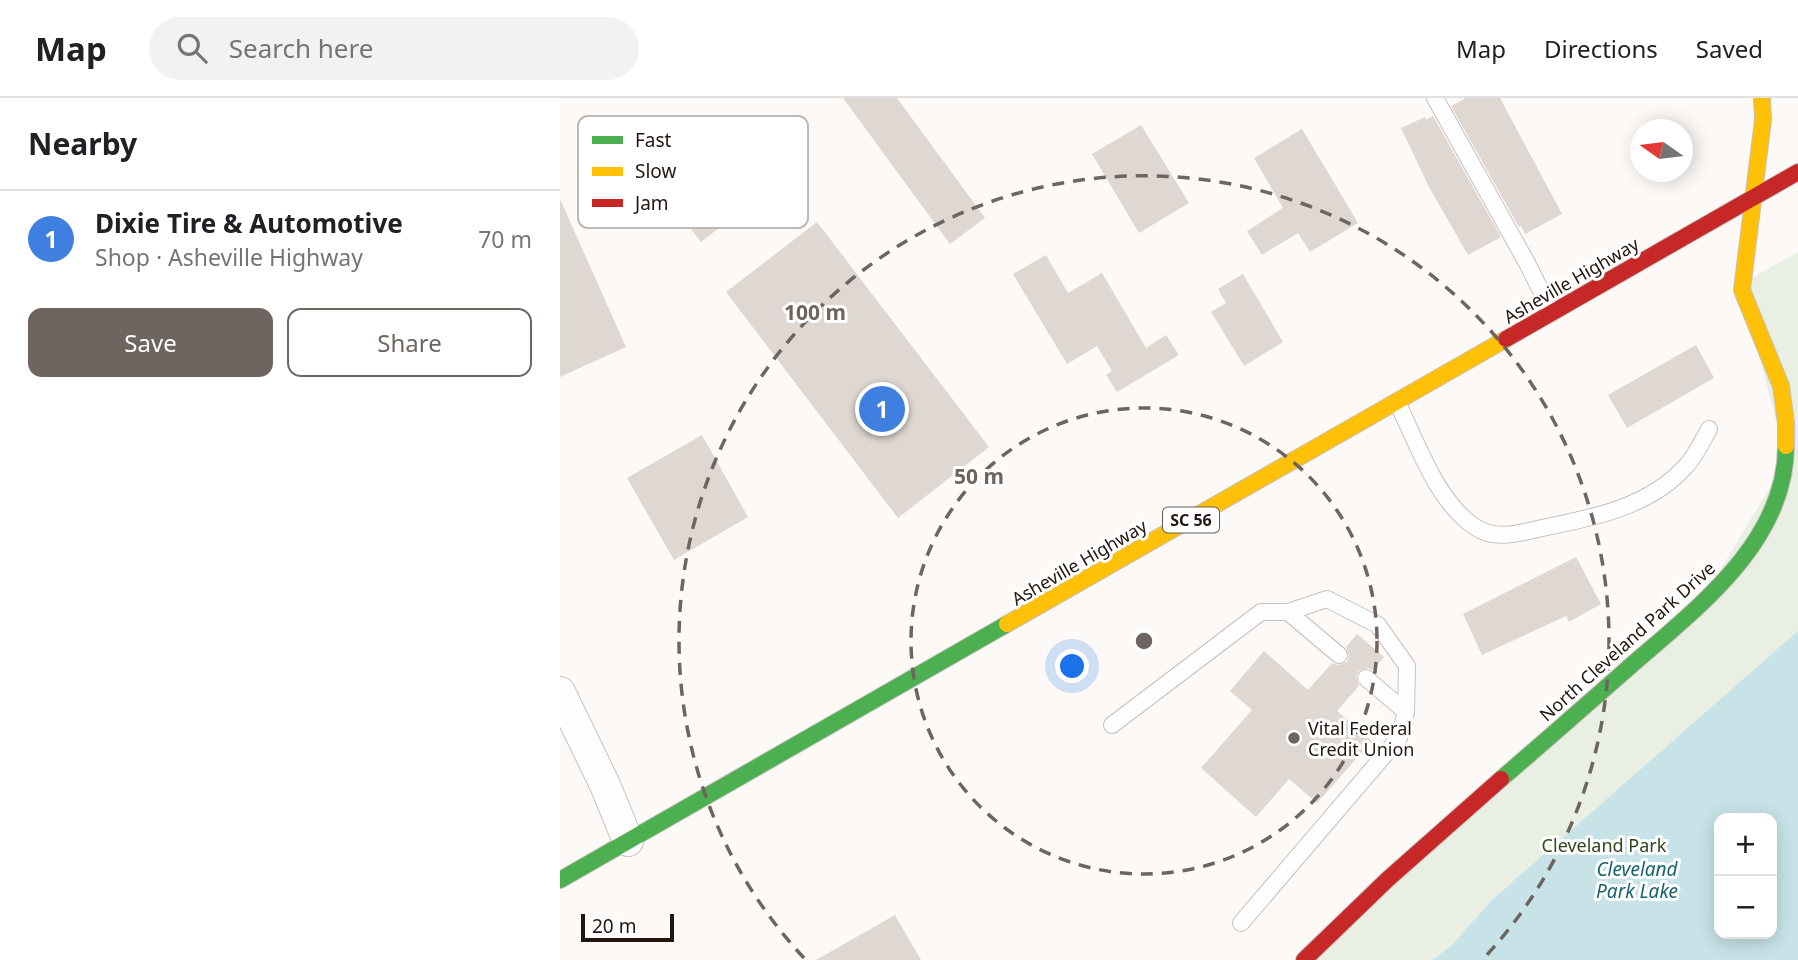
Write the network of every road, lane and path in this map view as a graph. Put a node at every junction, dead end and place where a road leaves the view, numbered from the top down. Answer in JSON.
{"nodes":[{"id":1,"x":1435,"y":98,"type":"edge"},
{"id":2,"x":1762,"y":98,"type":"edge"},
{"id":3,"x":1798,"y":172,"type":"edge"},
{"id":4,"x":1754,"y":197,"type":"junction"},
{"id":5,"x":1552,"y":313,"type":"junction"},
{"id":6,"x":1397,"y":401,"type":"junction"},
{"id":7,"x":1709,"y":429,"type":"dead end"},
{"id":8,"x":1288,"y":612,"type":"junction"},
{"id":9,"x":1339,"y":655,"type":"dead end"},
{"id":10,"x":1366,"y":678,"type":"dead end"},
{"id":11,"x":560,"y":692,"type":"edge"},
{"id":12,"x":1406,"y":712,"type":"junction"},
{"id":13,"x":1112,"y":725,"type":"dead end"},
{"id":14,"x":628,"y":841,"type":"junction"},
{"id":15,"x":560,"y":880,"type":"edge"},
{"id":16,"x":1241,"y":923,"type":"dead end"},
{"id":17,"x":1304,"y":960,"type":"edge"}],
"edges":[{"from":1,"to":5,"type":"lane"},
{"from":2,"to":4,"type":"main road","name":"North Cleveland Park Drive"},
{"from":3,"to":4,"type":"main road","name":"Asheville Highway","number":"SC 56"},
{"from":4,"to":5,"type":"main road","name":"Asheville Highway","number":"SC 56"},
{"from":4,"to":17,"type":"main road","name":"North Cleveland Park Drive"},
{"from":5,"to":6,"type":"main road","name":"Asheville Highway","number":"SC 56"},
{"from":6,"to":7,"type":"lane"},
{"from":6,"to":14,"type":"main road","name":"Asheville Highway","number":"SC 56"},
{"from":8,"to":9,"type":"lane"},
{"from":8,"to":12,"type":"lane"},
{"from":8,"to":13,"type":"lane"},
{"from":10,"to":12,"type":"lane"},
{"from":11,"to":14,"type":"street"},
{"from":12,"to":16,"type":"lane"},
{"from":14,"to":15,"type":"main road","name":"Asheville Highway","number":"SC 56"}]}
